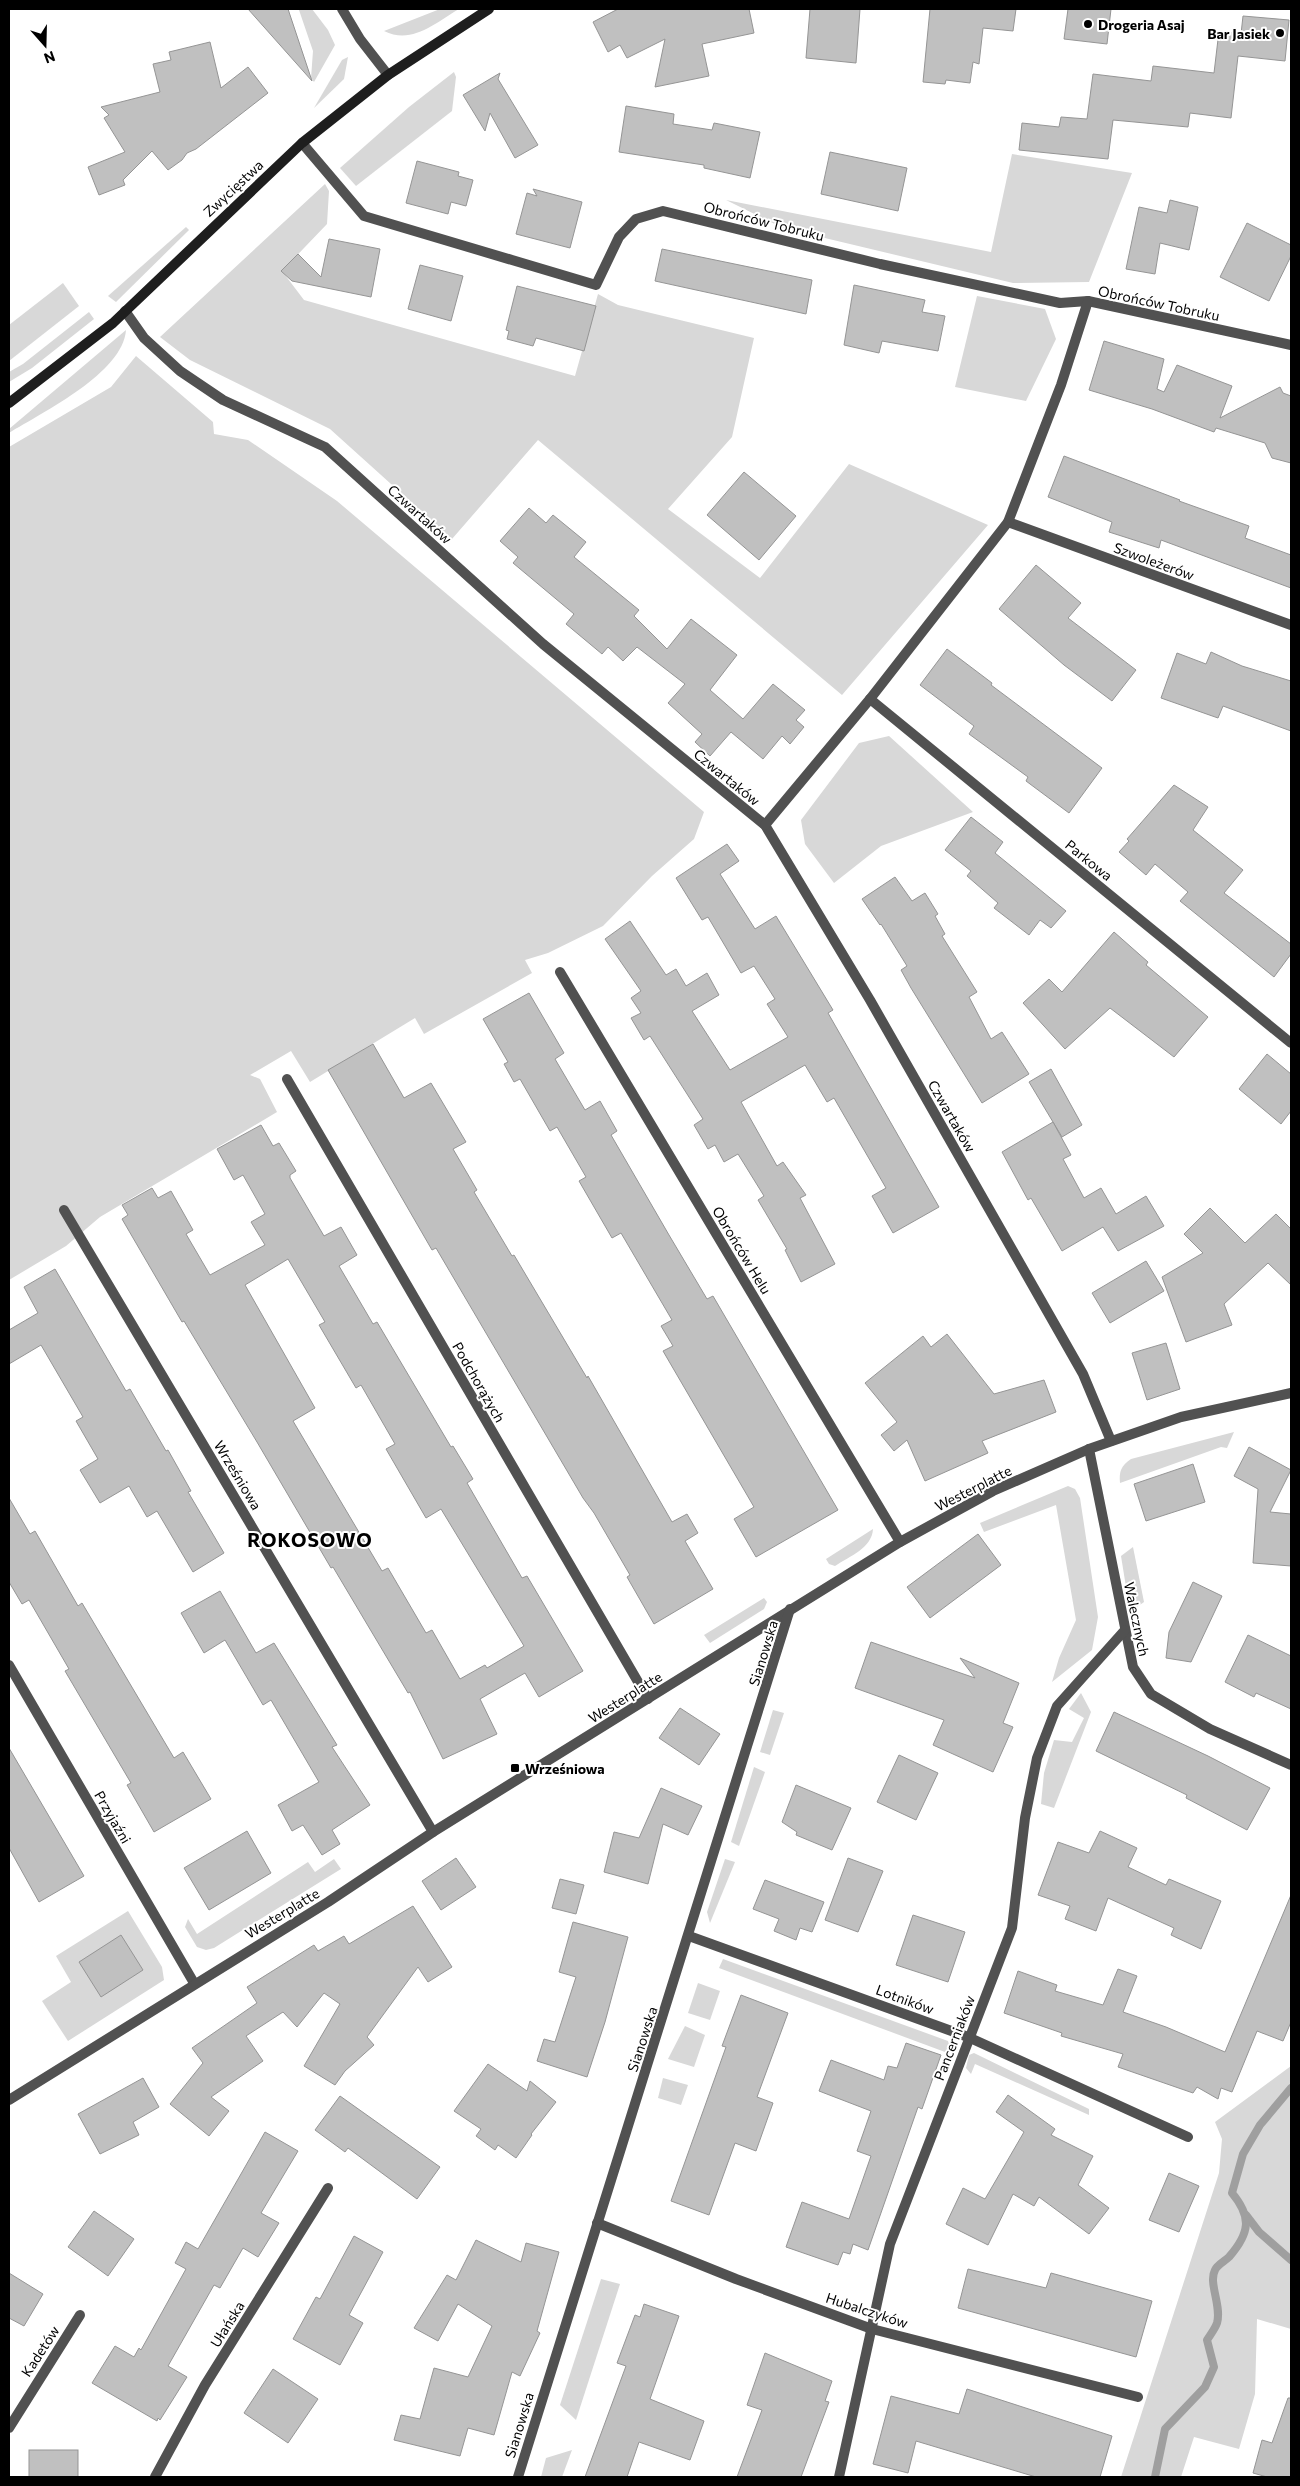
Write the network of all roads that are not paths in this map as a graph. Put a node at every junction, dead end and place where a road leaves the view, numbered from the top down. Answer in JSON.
{"nodes":[{"id":1,"x":342,"y":9,"type":"edge"},
{"id":2,"x":489,"y":9,"type":"edge"},
{"id":3,"x":388,"y":75,"type":"junction"},
{"id":4,"x":302,"y":143,"type":"junction"},
{"id":5,"x":1088,"y":301,"type":"junction"},
{"id":6,"x":125,"y":311,"type":"junction"},
{"id":7,"x":1291,"y":345,"type":"edge"},
{"id":8,"x":9,"y":403,"type":"edge"},
{"id":9,"x":1008,"y":522,"type":"junction"},
{"id":10,"x":1291,"y":625,"type":"edge"},
{"id":11,"x":870,"y":699,"type":"junction"},
{"id":12,"x":764,"y":825,"type":"junction"},
{"id":13,"x":560,"y":972,"type":"dead end"},
{"id":14,"x":1291,"y":1043,"type":"edge"},
{"id":15,"x":287,"y":1079,"type":"dead end"},
{"id":16,"x":64,"y":1210,"type":"dead end"},
{"id":17,"x":1291,"y":1393,"type":"edge"},
{"id":18,"x":1111,"y":1441,"type":"junction"},
{"id":19,"x":1089,"y":1449,"type":"junction"},
{"id":20,"x":900,"y":1542,"type":"junction"},
{"id":21,"x":790,"y":1609,"type":"junction"},
{"id":22,"x":1125,"y":1630,"type":"junction"},
{"id":23,"x":9,"y":1665,"type":"edge"},
{"id":24,"x":648,"y":1699,"type":"junction"},
{"id":25,"x":1291,"y":1765,"type":"edge"},
{"id":26,"x":433,"y":1832,"type":"junction"},
{"id":27,"x":690,"y":1936,"type":"junction"},
{"id":28,"x":194,"y":1983,"type":"junction"},
{"id":29,"x":968,"y":2037,"type":"junction"},
{"id":30,"x":9,"y":2100,"type":"edge"},
{"id":31,"x":1188,"y":2137,"type":"dead end"},
{"id":32,"x":328,"y":2188,"type":"dead end"},
{"id":33,"x":597,"y":2223,"type":"junction"},
{"id":34,"x":80,"y":2315,"type":"dead end"},
{"id":35,"x":872,"y":2329,"type":"junction"},
{"id":36,"x":1138,"y":2397,"type":"dead end"},
{"id":37,"x":9,"y":2428,"type":"edge"},
{"id":38,"x":154,"y":2477,"type":"edge"},
{"id":39,"x":518,"y":2477,"type":"edge"},
{"id":40,"x":839,"y":2477,"type":"edge"}],
"edges":[{"from":1,"to":3,"type":"street"},
{"from":2,"to":3,"type":"main road","name":"Zwycięstwa"},
{"from":3,"to":4,"type":"main road","name":"Zwycięstwa"},
{"from":4,"to":5,"type":"street","name":"Obrońców Tobruku"},
{"from":4,"to":6,"type":"main road","name":"Zwycięstwa"},
{"from":5,"to":7,"type":"street","name":"Obrońców Tobruku"},
{"from":5,"to":9,"type":"street"},
{"from":6,"to":8,"type":"main road","name":"Zwycięstwa"},
{"from":6,"to":12,"type":"street","name":"Czwartaków"},
{"from":9,"to":10,"type":"street","name":"Szwoleżerów"},
{"from":9,"to":11,"type":"street"},
{"from":11,"to":12,"type":"street"},
{"from":11,"to":14,"type":"street","name":"Parkowa"},
{"from":12,"to":18,"type":"street","name":"Czwartaków"},
{"from":13,"to":20,"type":"street","name":"Obrońców Helu"},
{"from":15,"to":24,"type":"street","name":"Podchorążych"},
{"from":16,"to":26,"type":"street","name":"Wrześniowa"},
{"from":17,"to":18,"type":"street","name":"Westerplatte"},
{"from":18,"to":19,"type":"street","name":"Westerplatte"},
{"from":19,"to":20,"type":"street","name":"Westerplatte"},
{"from":19,"to":22,"type":"street","name":"Walecznych"},
{"from":20,"to":21,"type":"street","name":"Westerplatte"},
{"from":21,"to":24,"type":"street","name":"Westerplatte"},
{"from":21,"to":27,"type":"street","name":"Sianowska"},
{"from":22,"to":25,"type":"street","name":"Walecznych"},
{"from":22,"to":29,"type":"street","name":"Pancerniaków"},
{"from":23,"to":28,"type":"street","name":"Przyjaźni"},
{"from":24,"to":26,"type":"street","name":"Westerplatte"},
{"from":26,"to":28,"type":"street","name":"Westerplatte"},
{"from":27,"to":29,"type":"street","name":"Lotników"},
{"from":27,"to":33,"type":"street","name":"Sianowska"},
{"from":28,"to":30,"type":"street","name":"Westerplatte"},
{"from":29,"to":31,"type":"street","name":"Lotników"},
{"from":29,"to":35,"type":"street","name":"Pancerniaków"},
{"from":32,"to":38,"type":"street","name":"Ułańska"},
{"from":33,"to":35,"type":"street","name":"Hubalczyków"},
{"from":33,"to":39,"type":"street","name":"Sianowska"},
{"from":34,"to":37,"type":"street","name":"Kadetów"},
{"from":35,"to":36,"type":"street","name":"Hubalczyków"},
{"from":35,"to":40,"type":"street","name":"Pancerniaków"}]}
